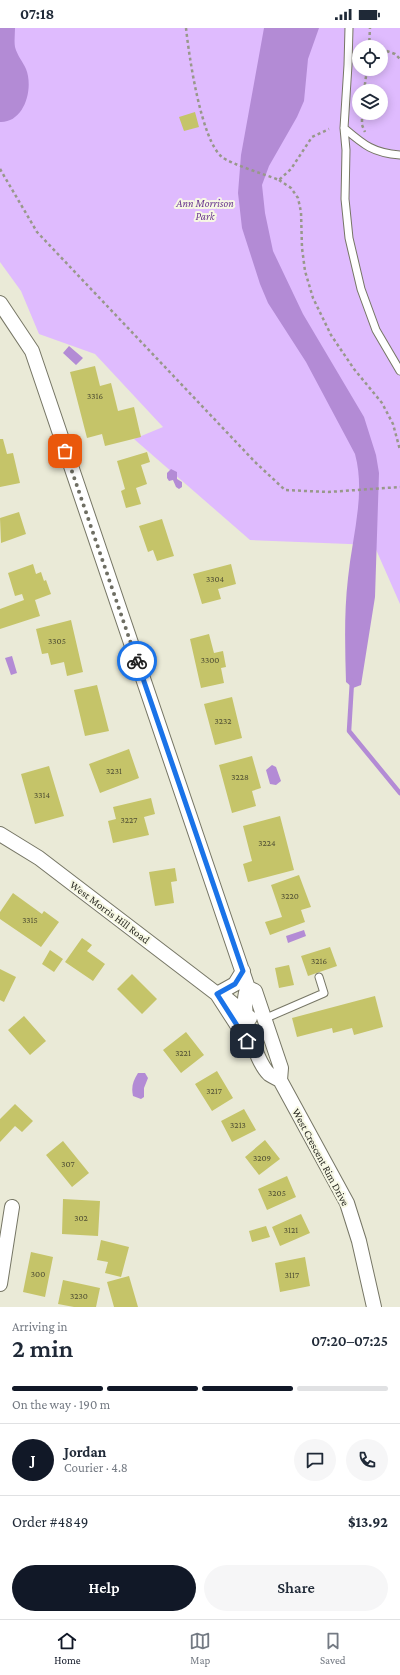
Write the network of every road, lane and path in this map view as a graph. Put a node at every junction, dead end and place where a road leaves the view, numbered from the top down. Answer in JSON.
{"nodes":[{"id":1,"x":186,"y":28,"type":"edge"},
{"id":2,"x":349,"y":28,"type":"edge"},
{"id":3,"x":370,"y":28,"type":"edge"},
{"id":4,"x":369,"y":40,"type":"edge"},
{"id":5,"x":388,"y":52,"type":"edge"},
{"id":6,"x":395,"y":54,"type":"junction"},
{"id":7,"x":400,"y":54,"type":"edge"},
{"id":8,"x":400,"y":59,"type":"edge"},
{"id":9,"x":362,"y":120,"type":"edge"},
{"id":10,"x":344,"y":128,"type":"junction"},
{"id":11,"x":328,"y":129,"type":"dead end"},
{"id":12,"x":369,"y":135,"type":"dead end"},
{"id":13,"x":400,"y":155,"type":"edge"},
{"id":14,"x":0,"y":169,"type":"edge"},
{"id":15,"x":279,"y":180,"type":"junction"},
{"id":16,"x":0,"y":303,"type":"edge"},
{"id":17,"x":400,"y":372,"type":"edge"},
{"id":18,"x":400,"y":450,"type":"edge"},
{"id":19,"x":400,"y":487,"type":"edge"},
{"id":20,"x":0,"y":834,"type":"edge"},
{"id":21,"x":243,"y":971,"type":"junction"},
{"id":22,"x":319,"y":977,"type":"dead end"},
{"id":23,"x":248,"y":988,"type":"junction"},
{"id":24,"x":217,"y":994,"type":"junction"},
{"id":25,"x":246,"y":1015,"type":"junction"},
{"id":26,"x":264,"y":1019,"type":"junction"},
{"id":27,"x":271,"y":1040,"type":"junction"},
{"id":28,"x":256,"y":1054,"type":"junction"},
{"id":29,"x":280,"y":1080,"type":"junction"},
{"id":30,"x":12,"y":1207,"type":"dead end"},
{"id":31,"x":0,"y":1284,"type":"edge"},
{"id":32,"x":374,"y":1307,"type":"edge"}],
"edges":[{"from":1,"to":15,"type":"path"},
{"from":2,"to":10,"type":"lane"},
{"from":3,"to":4,"type":"path"},
{"from":5,"to":6,"type":"path"},
{"from":6,"to":7,"type":"path"},
{"from":6,"to":8,"type":"path"},
{"from":9,"to":12,"type":"path"},
{"from":10,"to":13,"type":"lane"},
{"from":10,"to":17,"type":"lane"},
{"from":11,"to":15,"type":"path"},
{"from":14,"to":19,"type":"path"},
{"from":15,"to":18,"type":"path"},
{"from":16,"to":21,"type":"street","name":"West Crescent Rim Drive"},
{"from":20,"to":24,"type":"street","name":"West Morris Hill Road"},
{"from":21,"to":23,"type":"street","name":"West Crescent Rim Drive"},
{"from":21,"to":24,"type":"street"},
{"from":22,"to":26,"type":"lane"},
{"from":23,"to":25,"type":"street","name":"West Crescent Rim Drive"},
{"from":23,"to":26,"type":"street","name":"West Crescent Rim Drive"},
{"from":24,"to":25,"type":"street","name":"West Morris Hill Road"},
{"from":24,"to":28,"type":"street","name":"West Morris Hill Road"},
{"from":25,"to":27,"type":"street","name":"West Morris Hill Road"},
{"from":25,"to":28,"type":"street","name":"West Crescent Rim Drive"},
{"from":26,"to":27,"type":"street","name":"West Crescent Rim Drive"},
{"from":27,"to":29,"type":"street","name":"West Crescent Rim Drive"},
{"from":28,"to":29,"type":"street","name":"West Crescent Rim Drive"},
{"from":29,"to":32,"type":"street","name":"West Crescent Rim Drive"},
{"from":30,"to":31,"type":"street"}]}
